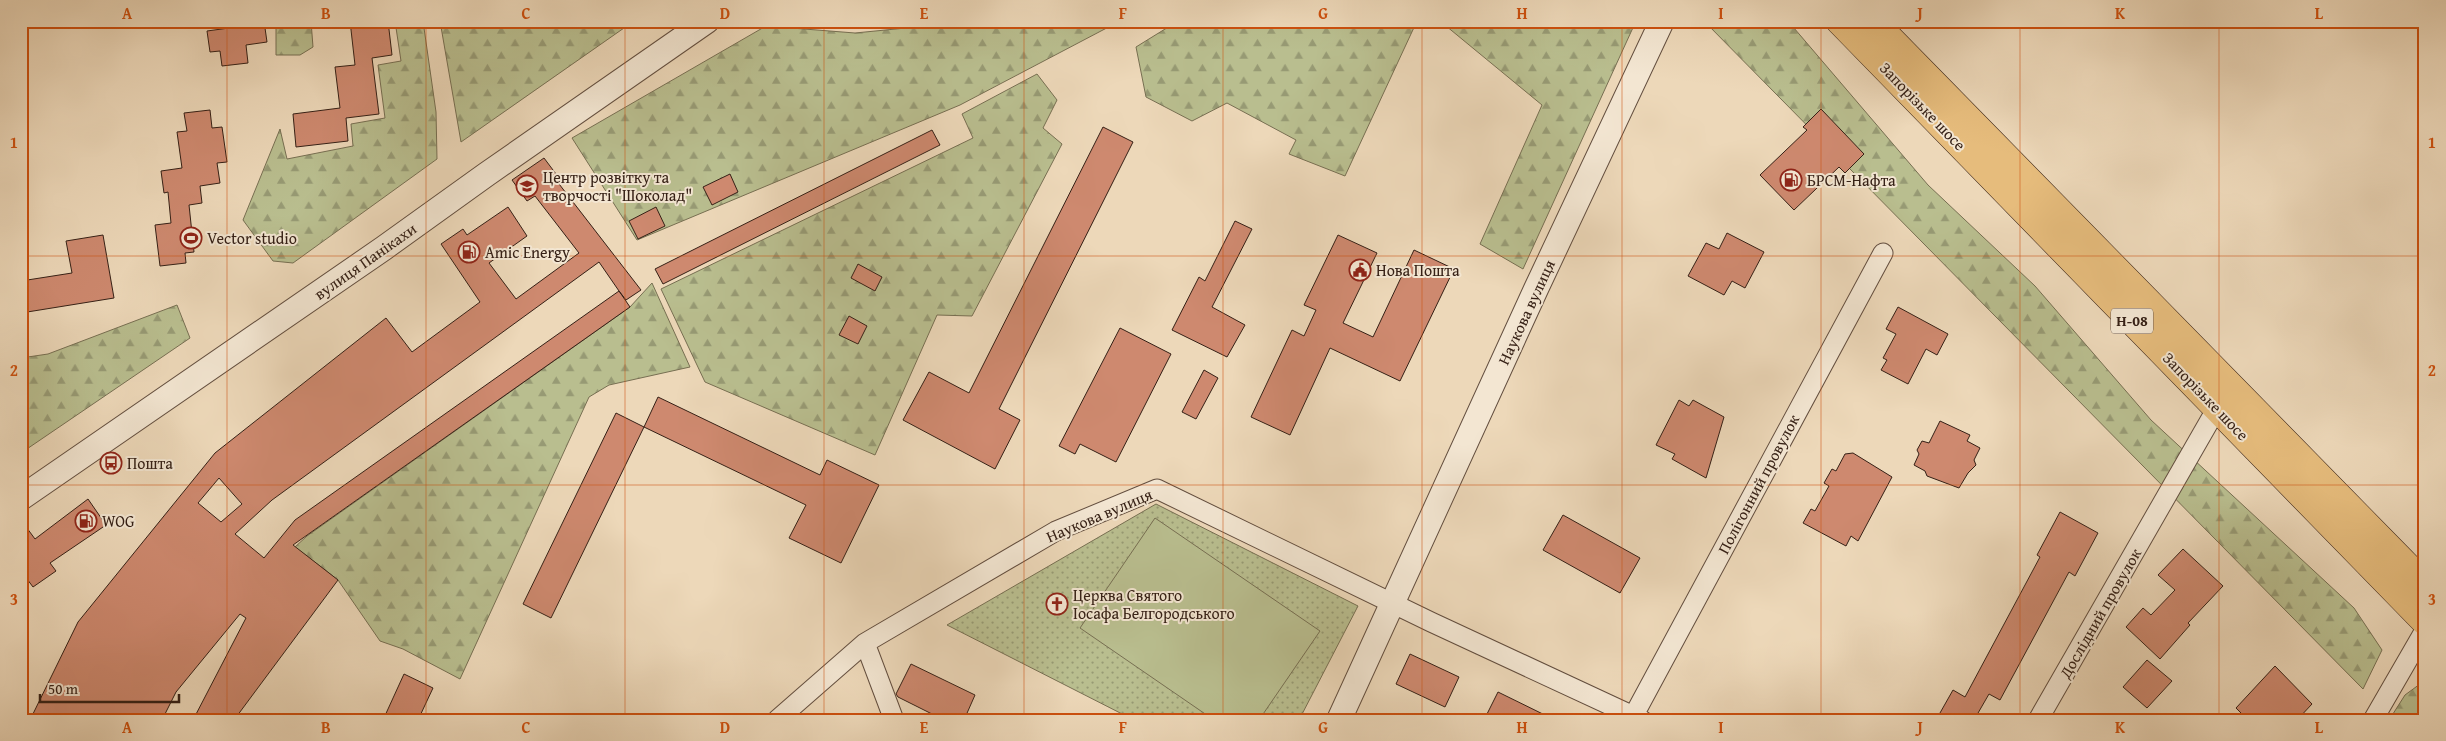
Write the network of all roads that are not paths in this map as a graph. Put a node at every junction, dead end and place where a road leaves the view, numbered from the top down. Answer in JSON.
{"nodes":[{"id":1,"x":707,"y":21,"type":"edge"},
{"id":2,"x":1662,"y":21,"type":"edge"},
{"id":3,"x":1840,"y":21,"type":"edge"},
{"id":4,"x":1872,"y":21,"type":"edge"},
{"id":5,"x":1882,"y":253,"type":"dead end"},
{"id":6,"x":2217,"y":408,"type":"junction"},
{"id":7,"x":21,"y":498,"type":"edge"},
{"id":8,"x":2425,"y":585,"type":"edge"},
{"id":9,"x":1394,"y":604,"type":"junction"},
{"id":10,"x":2425,"y":621,"type":"edge"},
{"id":11,"x":2425,"y":630,"type":"edge"},
{"id":12,"x":865,"y":643,"type":"junction"},
{"id":13,"x":1638,"y":718,"type":"edge"},
{"id":14,"x":777,"y":720,"type":"edge"},
{"id":15,"x":894,"y":720,"type":"edge"},
{"id":16,"x":1339,"y":720,"type":"edge"},
{"id":17,"x":2038,"y":720,"type":"edge"},
{"id":18,"x":2373,"y":720,"type":"edge"}],
"edges":[{"from":1,"to":7,"type":"street","name":"вулиця Панікахи"},
{"from":2,"to":9,"type":"street","name":"Наукова вулиця"},
{"from":3,"to":6,"type":"main road","name":"Запорізьке шосе","number":"Н-08"},
{"from":4,"to":8,"type":"main road","name":"Запорізьке шосе","number":"Н-08"},
{"from":5,"to":13,"type":"street","name":"Полігонний провулок"},
{"from":6,"to":10,"type":"main road","name":"Запорізьке шосе","number":"Н-08"},
{"from":6,"to":17,"type":"street","name":"Дослідний провулок"},
{"from":9,"to":12,"type":"street","name":"Наукова вулиця"},
{"from":9,"to":13,"type":"street","name":"Наукова вулиця"},
{"from":9,"to":16,"type":"street","name":"Наукова вулиця"},
{"from":11,"to":18,"type":"street"},
{"from":12,"to":14,"type":"street","name":"Наукова вулиця"},
{"from":12,"to":15,"type":"street"}]}
